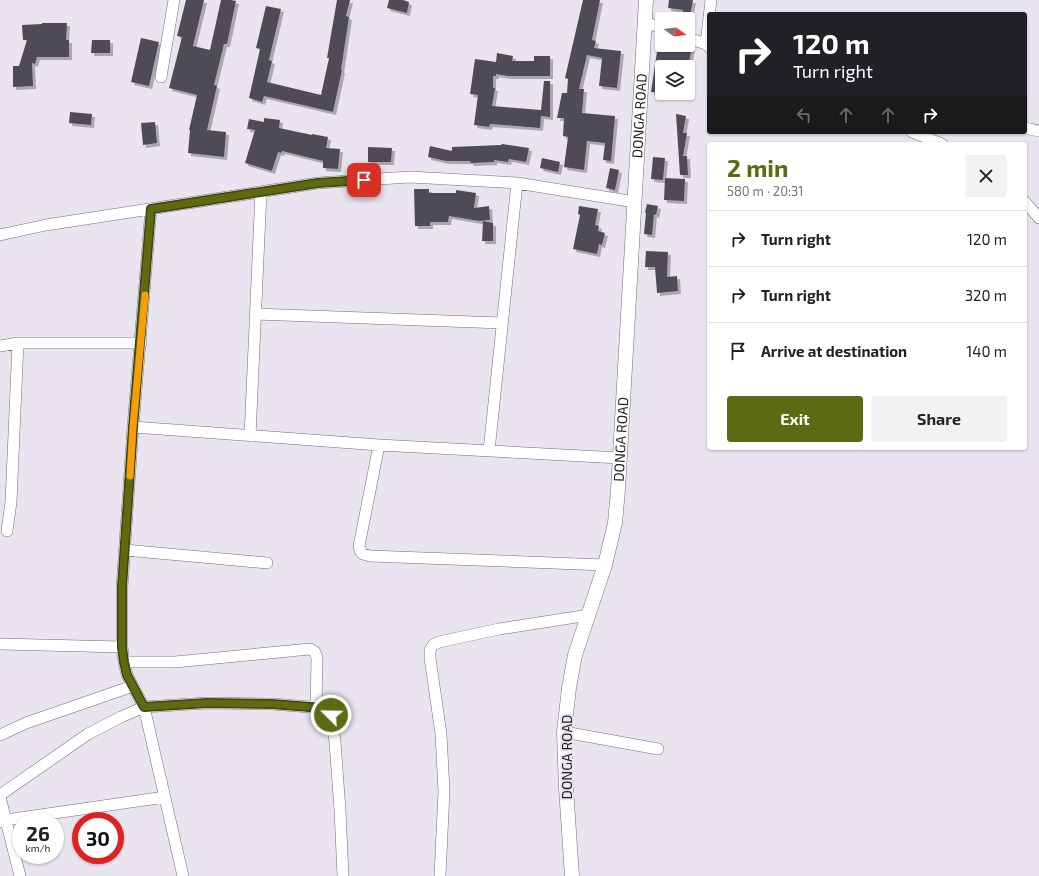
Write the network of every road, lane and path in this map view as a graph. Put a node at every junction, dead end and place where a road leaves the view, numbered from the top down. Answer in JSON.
{"nodes":[{"id":1,"x":174,"y":0,"type":"edge"},
{"id":2,"x":646,"y":0,"type":"edge"},
{"id":3,"x":711,"y":0,"type":"edge"},
{"id":4,"x":710,"y":12,"type":"edge"},
{"id":5,"x":644,"y":22,"type":"junction"},
{"id":6,"x":655,"y":26,"type":"edge"},
{"id":7,"x":695,"y":41,"type":"edge"},
{"id":8,"x":707,"y":46,"type":"edge"},
{"id":9,"x":161,"y":77,"type":"dead end"},
{"id":10,"x":1027,"y":128,"type":"edge"},
{"id":11,"x":1039,"y":131,"type":"edge"},
{"id":12,"x":917,"y":134,"type":"edge"},
{"id":13,"x":937,"y":142,"type":"edge"},
{"id":14,"x":517,"y":184,"type":"junction"},
{"id":15,"x":261,"y":192,"type":"junction"},
{"id":16,"x":635,"y":202,"type":"junction"},
{"id":17,"x":1027,"y":204,"type":"edge"},
{"id":18,"x":151,"y":209,"type":"junction"},
{"id":19,"x":1039,"y":218,"type":"edge"},
{"id":20,"x":0,"y":235,"type":"edge"},
{"id":21,"x":255,"y":314,"type":"junction"},
{"id":22,"x":502,"y":323,"type":"junction"},
{"id":23,"x":18,"y":343,"type":"junction"},
{"id":24,"x":141,"y":343,"type":"junction"},
{"id":25,"x":0,"y":346,"type":"edge"},
{"id":26,"x":133,"y":427,"type":"junction"},
{"id":27,"x":250,"y":436,"type":"junction"},
{"id":28,"x":379,"y":445,"type":"junction"},
{"id":29,"x":489,"y":451,"type":"junction"},
{"id":30,"x":620,"y":458,"type":"junction"},
{"id":31,"x":7,"y":531,"type":"dead end"},
{"id":32,"x":125,"y":550,"type":"junction"},
{"id":33,"x":267,"y":563,"type":"dead end"},
{"id":34,"x":604,"y":565,"type":"junction"},
{"id":35,"x":589,"y":615,"type":"junction"},
{"id":36,"x":0,"y":644,"type":"edge"},
{"id":37,"x":122,"y":647,"type":"junction"},
{"id":38,"x":124,"y":662,"type":"junction"},
{"id":39,"x":133,"y":686,"type":"junction"},
{"id":40,"x":144,"y":707,"type":"junction"},
{"id":41,"x":316,"y":708,"type":"junction"},
{"id":42,"x":564,"y":732,"type":"junction"},
{"id":43,"x":0,"y":735,"type":"edge"},
{"id":44,"x":658,"y":749,"type":"dead end"},
{"id":45,"x":0,"y":796,"type":"edge"},
{"id":46,"x":165,"y":797,"type":"junction"},
{"id":47,"x":3,"y":821,"type":"edge"},
{"id":48,"x":572,"y":875,"type":"edge"},
{"id":49,"x":20,"y":876,"type":"edge"},
{"id":50,"x":183,"y":876,"type":"edge"},
{"id":51,"x":343,"y":876,"type":"edge"},
{"id":52,"x":440,"y":876,"type":"edge"}],
"edges":[{"from":1,"to":9,"type":"street"},
{"from":2,"to":5,"type":"street","name":"DONGA ROAD"},
{"from":3,"to":4,"type":"street"},
{"from":5,"to":6,"type":"street"},
{"from":5,"to":16,"type":"street","name":"DONGA ROAD"},
{"from":7,"to":8,"type":"street"},
{"from":10,"to":11,"type":"street"},
{"from":12,"to":13,"type":"street"},
{"from":14,"to":15,"type":"street"},
{"from":14,"to":16,"type":"street"},
{"from":14,"to":22,"type":"street"},
{"from":15,"to":18,"type":"street"},
{"from":15,"to":21,"type":"street"},
{"from":16,"to":30,"type":"street","name":"DONGA ROAD"},
{"from":17,"to":19,"type":"street"},
{"from":18,"to":20,"type":"street"},
{"from":18,"to":24,"type":"street"},
{"from":21,"to":22,"type":"street"},
{"from":21,"to":27,"type":"street"},
{"from":22,"to":29,"type":"street"},
{"from":23,"to":24,"type":"street"},
{"from":23,"to":25,"type":"street"},
{"from":23,"to":31,"type":"street"},
{"from":24,"to":26,"type":"street"},
{"from":26,"to":27,"type":"street"},
{"from":26,"to":32,"type":"street"},
{"from":27,"to":28,"type":"street"},
{"from":28,"to":29,"type":"street"},
{"from":28,"to":34,"type":"street"},
{"from":29,"to":30,"type":"street"},
{"from":30,"to":34,"type":"street","name":"DONGA ROAD"},
{"from":32,"to":33,"type":"street"},
{"from":32,"to":37,"type":"street"},
{"from":34,"to":35,"type":"street","name":"DONGA ROAD"},
{"from":35,"to":42,"type":"street","name":"DONGA ROAD"},
{"from":35,"to":52,"type":"street"},
{"from":36,"to":37,"type":"street"},
{"from":37,"to":38,"type":"street"},
{"from":38,"to":39,"type":"street"},
{"from":38,"to":41,"type":"street"},
{"from":39,"to":40,"type":"street"},
{"from":39,"to":43,"type":"street"},
{"from":40,"to":41,"type":"street"},
{"from":40,"to":45,"type":"street"},
{"from":40,"to":46,"type":"street"},
{"from":41,"to":51,"type":"street"},
{"from":42,"to":44,"type":"street"},
{"from":42,"to":48,"type":"street","name":"DONGA ROAD"},
{"from":45,"to":47,"type":"street"},
{"from":46,"to":47,"type":"street"},
{"from":46,"to":50,"type":"street"},
{"from":47,"to":49,"type":"street"}]}
